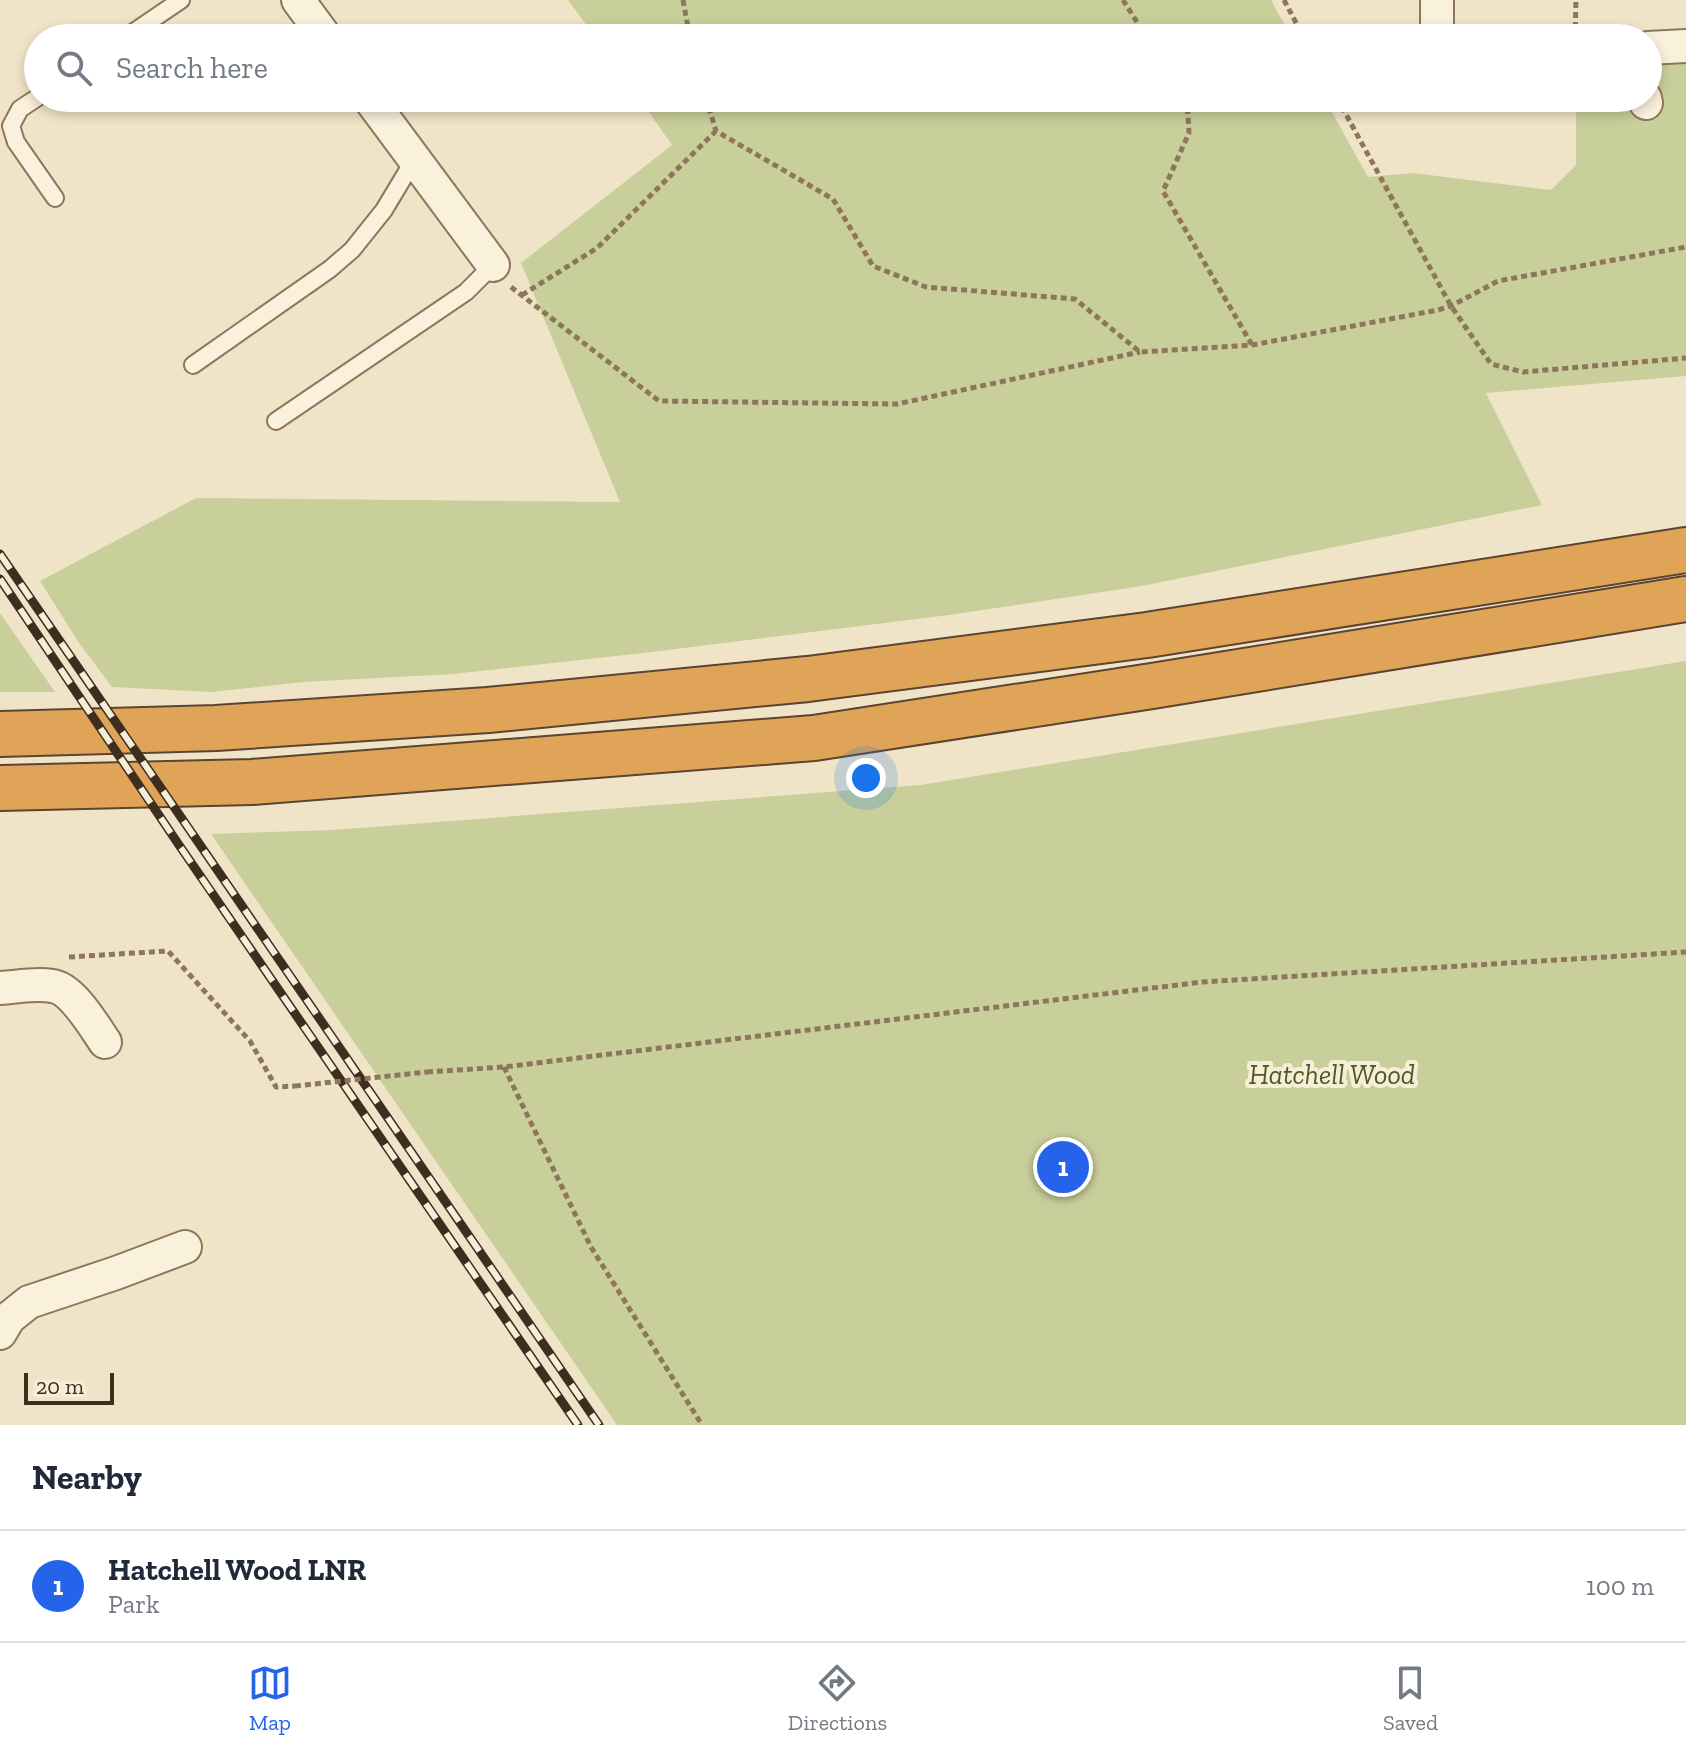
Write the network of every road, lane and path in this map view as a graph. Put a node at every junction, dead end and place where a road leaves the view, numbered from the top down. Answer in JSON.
{"nodes":[{"id":1,"x":181,"y":0,"type":"edge"},
{"id":2,"x":298,"y":0,"type":"edge"},
{"id":3,"x":683,"y":0,"type":"edge"},
{"id":4,"x":1123,"y":0,"type":"edge"},
{"id":5,"x":1284,"y":0,"type":"edge"},
{"id":6,"x":1437,"y":0,"type":"edge"},
{"id":7,"x":1576,"y":0,"type":"edge"},
{"id":8,"x":146,"y":24,"type":"edge"},
{"id":9,"x":316,"y":24,"type":"edge"},
{"id":10,"x":687,"y":24,"type":"edge"},
{"id":11,"x":1138,"y":24,"type":"edge"},
{"id":12,"x":1297,"y":24,"type":"edge"},
{"id":13,"x":1437,"y":24,"type":"edge"},
{"id":14,"x":1575,"y":24,"type":"edge"},
{"id":15,"x":1686,"y":46,"type":"edge"},
{"id":16,"x":1662,"y":47,"type":"edge"},
{"id":17,"x":24,"y":106,"type":"edge"},
{"id":18,"x":379,"y":112,"type":"edge"},
{"id":19,"x":710,"y":112,"type":"edge"},
{"id":20,"x":1188,"y":112,"type":"edge"},
{"id":21,"x":1345,"y":112,"type":"edge"},
{"id":22,"x":716,"y":131,"type":"junction"},
{"id":23,"x":414,"y":160,"type":"junction"},
{"id":24,"x":55,"y":198,"type":"dead end"},
{"id":25,"x":1686,"y":247,"type":"edge"},
{"id":26,"x":493,"y":265,"type":"junction"},
{"id":27,"x":522,"y":295,"type":"junction"},
{"id":28,"x":1451,"y":306,"type":"junction"},
{"id":29,"x":1252,"y":345,"type":"junction"},
{"id":30,"x":1140,"y":352,"type":"junction"},
{"id":31,"x":1686,"y":358,"type":"edge"},
{"id":32,"x":193,"y":365,"type":"dead end"},
{"id":33,"x":276,"y":421,"type":"dead end"},
{"id":34,"x":1686,"y":550,"type":"edge"},
{"id":35,"x":1686,"y":599,"type":"edge"},
{"id":36,"x":0,"y":734,"type":"edge"},
{"id":37,"x":0,"y":788,"type":"edge"},
{"id":38,"x":1686,"y":952,"type":"edge"},
{"id":39,"x":58,"y":957,"type":"dead end"},
{"id":40,"x":0,"y":988,"type":"edge"},
{"id":41,"x":105,"y":1042,"type":"dead end"},
{"id":42,"x":504,"y":1067,"type":"junction"},
{"id":43,"x":185,"y":1247,"type":"dead end"},
{"id":44,"x":0,"y":1333,"type":"edge"},
{"id":45,"x":702,"y":1425,"type":"edge"}],
"edges":[{"from":1,"to":8,"type":"lane"},
{"from":2,"to":9,"type":"street"},
{"from":3,"to":10,"type":"path"},
{"from":4,"to":11,"type":"path"},
{"from":5,"to":12,"type":"path"},
{"from":6,"to":13,"type":"street"},
{"from":7,"to":14,"type":"path"},
{"from":15,"to":16,"type":"street"},
{"from":17,"to":24,"type":"lane"},
{"from":18,"to":23,"type":"street"},
{"from":19,"to":22,"type":"path"},
{"from":20,"to":29,"type":"path"},
{"from":21,"to":28,"type":"path"},
{"from":22,"to":27,"type":"path"},
{"from":22,"to":30,"type":"path"},
{"from":23,"to":26,"type":"street"},
{"from":23,"to":32,"type":"lane"},
{"from":25,"to":28,"type":"path"},
{"from":26,"to":27,"type":"path"},
{"from":26,"to":33,"type":"lane"},
{"from":27,"to":30,"type":"path"},
{"from":28,"to":29,"type":"path"},
{"from":28,"to":31,"type":"path"},
{"from":29,"to":30,"type":"path"},
{"from":34,"to":36,"type":"highway"},
{"from":35,"to":37,"type":"highway"},
{"from":38,"to":42,"type":"path"},
{"from":39,"to":42,"type":"path","bridge":true},
{"from":40,"to":41,"type":"street"},
{"from":42,"to":45,"type":"path"},
{"from":43,"to":44,"type":"street"}]}
